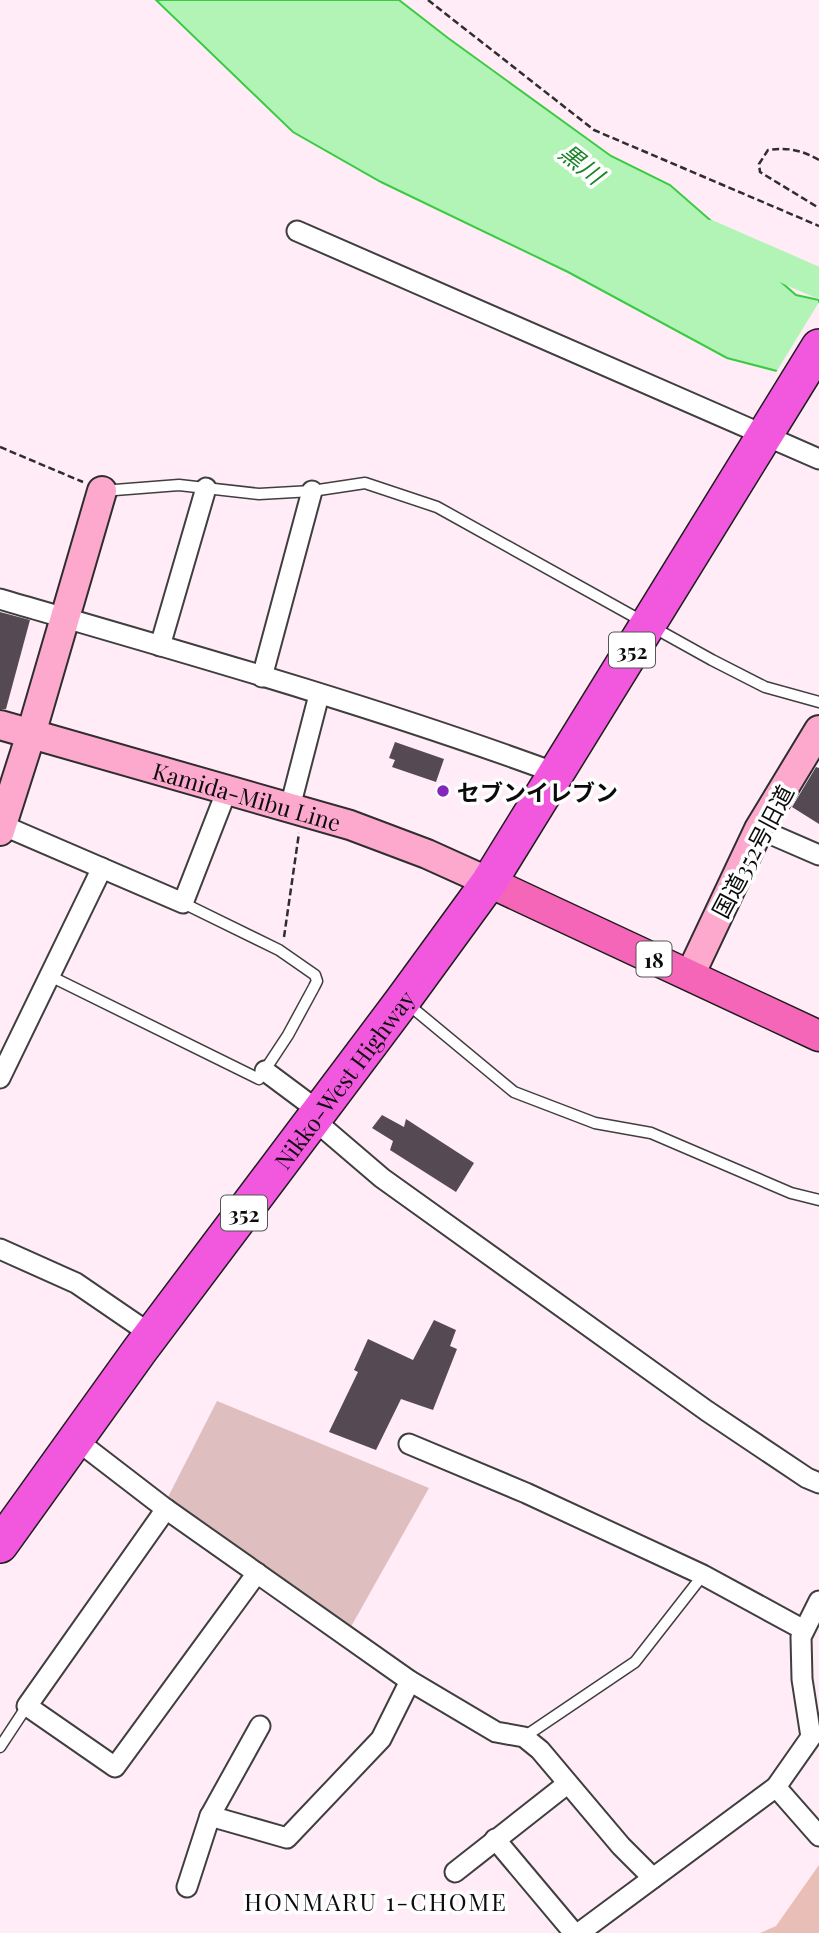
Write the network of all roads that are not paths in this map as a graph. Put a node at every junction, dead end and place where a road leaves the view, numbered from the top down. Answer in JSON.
{"nodes":[{"id":1,"x":297,"y":231,"type":"dead end"},
{"id":2,"x":819,"y":347,"type":"edge"},
{"id":3,"x":769,"y":427,"type":"junction"},
{"id":4,"x":819,"y":459,"type":"edge"},
{"id":5,"x":206,"y":488,"type":"junction"},
{"id":6,"x":102,"y":491,"type":"joint"},
{"id":7,"x":312,"y":491,"type":"junction"},
{"id":8,"x":0,"y":599,"type":"edge"},
{"id":9,"x":65,"y":618,"type":"junction"},
{"id":10,"x":648,"y":625,"type":"junction"},
{"id":11,"x":160,"y":646,"type":"junction"},
{"id":12,"x":262,"y":677,"type":"junction"},
{"id":13,"x":320,"y":695,"type":"junction"},
{"id":14,"x":819,"y":702,"type":"edge"},
{"id":15,"x":0,"y":725,"type":"edge"},
{"id":16,"x":819,"y":730,"type":"edge"},
{"id":17,"x":32,"y":734,"type":"junction"},
{"id":18,"x":556,"y":773,"type":"junction"},
{"id":19,"x":227,"y":790,"type":"junction"},
{"id":20,"x":295,"y":808,"type":"junction"},
{"id":21,"x":1,"y":828,"type":"edge"},
{"id":22,"x":759,"y":829,"type":"junction"},
{"id":23,"x":819,"y":855,"type":"edge"},
{"id":24,"x":102,"y":868,"type":"junction"},
{"id":25,"x":489,"y":882,"type":"junction"},
{"id":26,"x":183,"y":903,"type":"junction"},
{"id":27,"x":690,"y":975,"type":"junction"},
{"id":28,"x":50,"y":976,"type":"junction"},
{"id":29,"x":403,"y":1000,"type":"junction"},
{"id":30,"x":819,"y":1036,"type":"edge"},
{"id":31,"x":265,"y":1072,"type":"junction"},
{"id":32,"x":0,"y":1078,"type":"edge"},
{"id":33,"x":316,"y":1116,"type":"junction"},
{"id":34,"x":819,"y":1200,"type":"edge"},
{"id":35,"x":0,"y":1250,"type":"edge"},
{"id":36,"x":152,"y":1335,"type":"junction"},
{"id":37,"x":75,"y":1439,"type":"junction"},
{"id":38,"x":409,"y":1444,"type":"dead end"},
{"id":39,"x":819,"y":1483,"type":"edge"},
{"id":40,"x":166,"y":1509,"type":"junction"},
{"id":41,"x":0,"y":1545,"type":"edge"},
{"id":42,"x":257,"y":1573,"type":"junction"},
{"id":43,"x":703,"y":1575,"type":"junction"},
{"id":44,"x":819,"y":1601,"type":"edge"},
{"id":45,"x":804,"y":1630,"type":"junction"},
{"id":46,"x":410,"y":1681,"type":"junction"},
{"id":47,"x":27,"y":1706,"type":"junction"},
{"id":48,"x":260,"y":1726,"type":"dead end"},
{"id":49,"x":524,"y":1737,"type":"junction"},
{"id":50,"x":0,"y":1747,"type":"edge"},
{"id":51,"x":566,"y":1784,"type":"junction"},
{"id":52,"x":776,"y":1787,"type":"junction"},
{"id":53,"x":209,"y":1816,"type":"junction"},
{"id":54,"x":819,"y":1836,"type":"edge"},
{"id":55,"x":495,"y":1839,"type":"junction"},
{"id":56,"x":456,"y":1872,"type":"dead end"},
{"id":57,"x":653,"y":1878,"type":"junction"},
{"id":58,"x":187,"y":1887,"type":"dead end"},
{"id":59,"x":577,"y":1933,"type":"edge"}],
"edges":[{"from":1,"to":3,"type":"street"},
{"from":2,"to":3,"type":"highway","number":"352"},
{"from":3,"to":4,"type":"street"},
{"from":3,"to":10,"type":"highway","number":"352"},
{"from":5,"to":6,"type":"lane"},
{"from":5,"to":7,"type":"lane"},
{"from":5,"to":11,"type":"street"},
{"from":6,"to":9,"type":"street"},
{"from":7,"to":10,"type":"lane"},
{"from":7,"to":12,"type":"street"},
{"from":8,"to":9,"type":"street"},
{"from":9,"to":11,"type":"street"},
{"from":9,"to":17,"type":"street"},
{"from":10,"to":14,"type":"lane"},
{"from":10,"to":18,"type":"highway","number":"352"},
{"from":11,"to":12,"type":"street"},
{"from":12,"to":13,"type":"street"},
{"from":13,"to":18,"type":"street"},
{"from":13,"to":20,"type":"street"},
{"from":15,"to":17,"type":"street","name":"Kamida-Mibu Line"},
{"from":16,"to":22,"type":"street","name":"国道352号旧道"},
{"from":17,"to":19,"type":"street","name":"Kamida-Mibu Line"},
{"from":17,"to":21,"type":"street"},
{"from":18,"to":25,"type":"highway","number":"352"},
{"from":19,"to":20,"type":"street","name":"Kamida-Mibu Line"},
{"from":19,"to":26,"type":"street"},
{"from":20,"to":25,"type":"street","name":"Kamida-Mibu Line"},
{"from":21,"to":24,"type":"street"},
{"from":22,"to":23,"type":"street"},
{"from":22,"to":27,"type":"street","name":"国道352号旧道"},
{"from":24,"to":26,"type":"street"},
{"from":24,"to":28,"type":"street"},
{"from":25,"to":27,"type":"main road","number":"18"},
{"from":25,"to":29,"type":"highway","name":"Nikko-West Highway","number":"352"},
{"from":26,"to":31,"type":"lane"},
{"from":27,"to":30,"type":"main road","number":"18"},
{"from":28,"to":31,"type":"lane"},
{"from":28,"to":32,"type":"street"},
{"from":29,"to":33,"type":"highway","name":"Nikko-West Highway","number":"352"},
{"from":29,"to":34,"type":"lane"},
{"from":31,"to":33,"type":"street"},
{"from":33,"to":36,"type":"highway","name":"Nikko-West Highway","number":"352"},
{"from":33,"to":39,"type":"street"},
{"from":35,"to":36,"type":"street"},
{"from":36,"to":37,"type":"highway","name":"Nikko-West Highway","number":"352"},
{"from":37,"to":40,"type":"street"},
{"from":37,"to":41,"type":"highway","name":"Nikko-West Highway","number":"352"},
{"from":38,"to":43,"type":"street"},
{"from":40,"to":42,"type":"street"},
{"from":40,"to":47,"type":"street"},
{"from":42,"to":46,"type":"street"},
{"from":42,"to":47,"type":"street"},
{"from":43,"to":45,"type":"street"},
{"from":43,"to":49,"type":"lane"},
{"from":44,"to":45,"type":"street"},
{"from":45,"to":52,"type":"street"},
{"from":46,"to":49,"type":"street"},
{"from":46,"to":53,"type":"street"},
{"from":47,"to":50,"type":"lane"},
{"from":48,"to":53,"type":"street"},
{"from":49,"to":51,"type":"street"},
{"from":51,"to":55,"type":"street"},
{"from":51,"to":57,"type":"street"},
{"from":52,"to":54,"type":"street"},
{"from":52,"to":57,"type":"street"},
{"from":53,"to":58,"type":"street"},
{"from":55,"to":56,"type":"street"},
{"from":55,"to":59,"type":"street"},
{"from":57,"to":59,"type":"street"}]}
